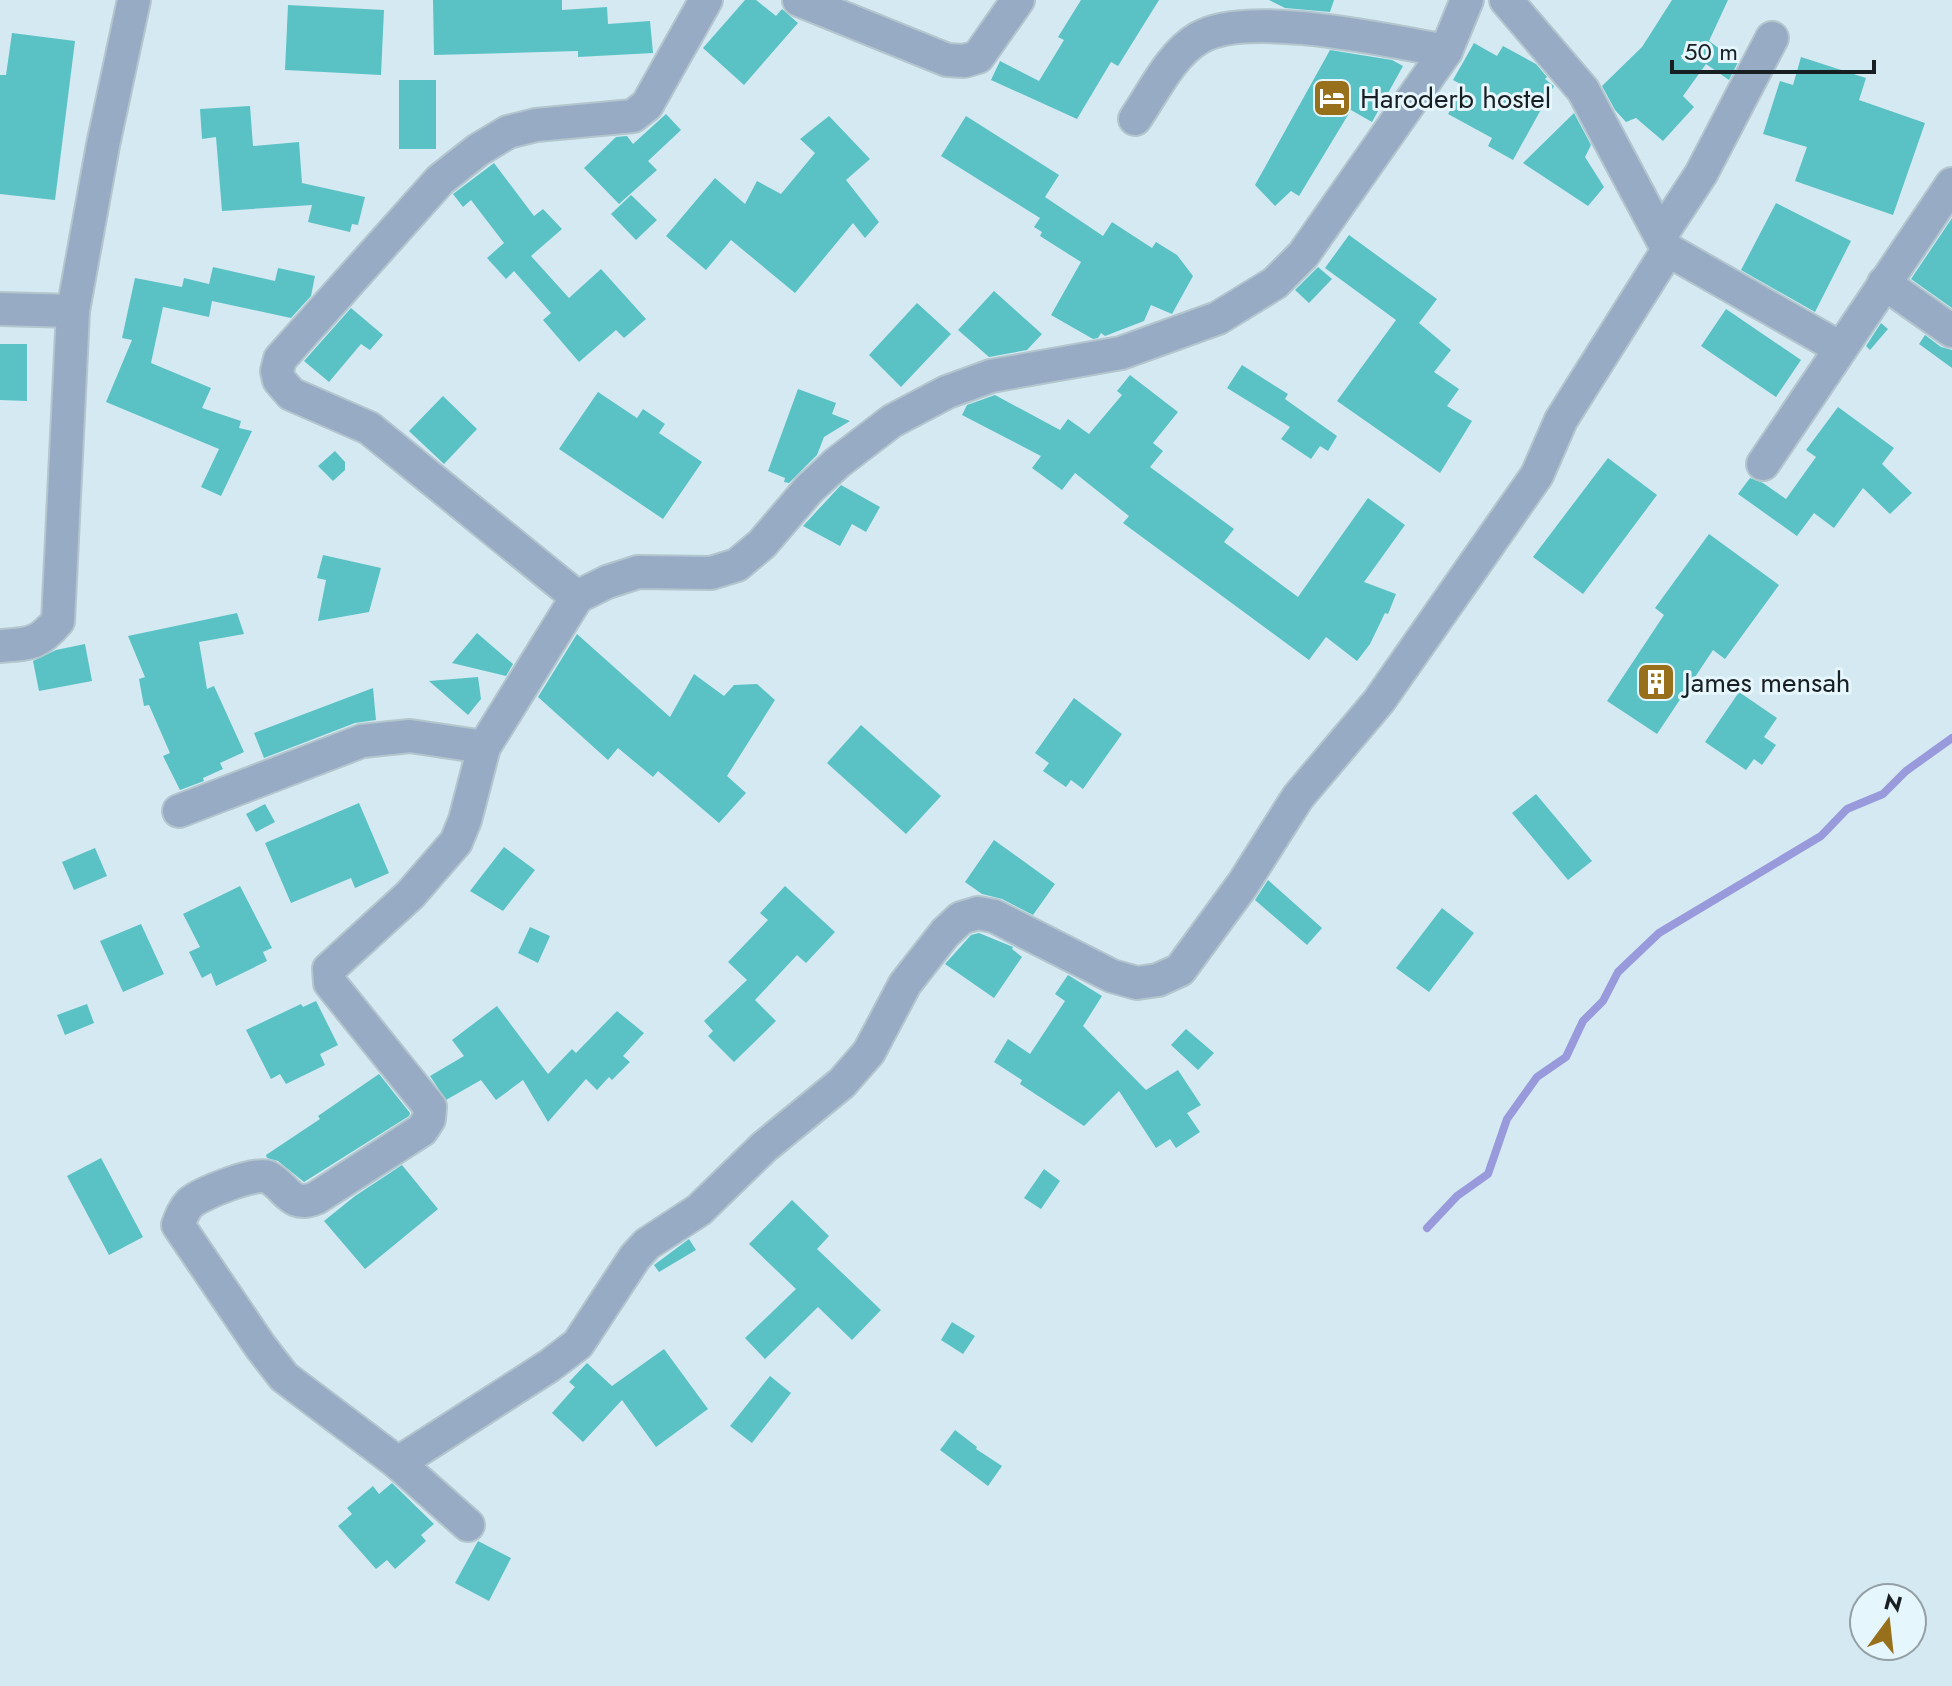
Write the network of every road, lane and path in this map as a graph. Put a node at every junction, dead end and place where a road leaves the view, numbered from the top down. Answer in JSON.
{"nodes":[{"id":1,"x":134,"y":0,"type":"edge"},
{"id":2,"x":706,"y":0,"type":"edge"},
{"id":3,"x":799,"y":0,"type":"edge"},
{"id":4,"x":1018,"y":0,"type":"edge"},
{"id":5,"x":1467,"y":0,"type":"edge"},
{"id":6,"x":1506,"y":0,"type":"edge"},
{"id":7,"x":1772,"y":38,"type":"dead end"},
{"id":8,"x":1446,"y":51,"type":"junction"},
{"id":9,"x":1135,"y":119,"type":"dead end"},
{"id":10,"x":1952,"y":184,"type":"edge"},
{"id":11,"x":1665,"y":243,"type":"junction"},
{"id":12,"x":1884,"y":283,"type":"junction"},
{"id":13,"x":0,"y":309,"type":"edge"},
{"id":14,"x":73,"y":311,"type":"junction"},
{"id":15,"x":1952,"y":331,"type":"edge"},
{"id":16,"x":1840,"y":348,"type":"junction"},
{"id":17,"x":1763,"y":464,"type":"dead end"},
{"id":18,"x":577,"y":597,"type":"junction"},
{"id":19,"x":0,"y":646,"type":"edge"},
{"id":20,"x":484,"y":747,"type":"junction"},
{"id":21,"x":179,"y":811,"type":"dead end"},
{"id":22,"x":398,"y":1463,"type":"junction"},
{"id":23,"x":468,"y":1525,"type":"dead end"}],
"edges":[{"from":1,"to":14,"type":"street"},
{"from":2,"to":18,"type":"street"},
{"from":3,"to":4,"type":"street"},
{"from":5,"to":8,"type":"street"},
{"from":6,"to":11,"type":"street"},
{"from":7,"to":11,"type":"street"},
{"from":8,"to":9,"type":"street"},
{"from":8,"to":18,"type":"street"},
{"from":10,"to":12,"type":"street"},
{"from":11,"to":16,"type":"street"},
{"from":11,"to":22,"type":"street"},
{"from":12,"to":15,"type":"street"},
{"from":12,"to":16,"type":"street"},
{"from":13,"to":14,"type":"street"},
{"from":14,"to":19,"type":"street"},
{"from":16,"to":17,"type":"street"},
{"from":18,"to":20,"type":"street"},
{"from":20,"to":21,"type":"street"},
{"from":20,"to":22,"type":"street"},
{"from":22,"to":23,"type":"street"}]}
